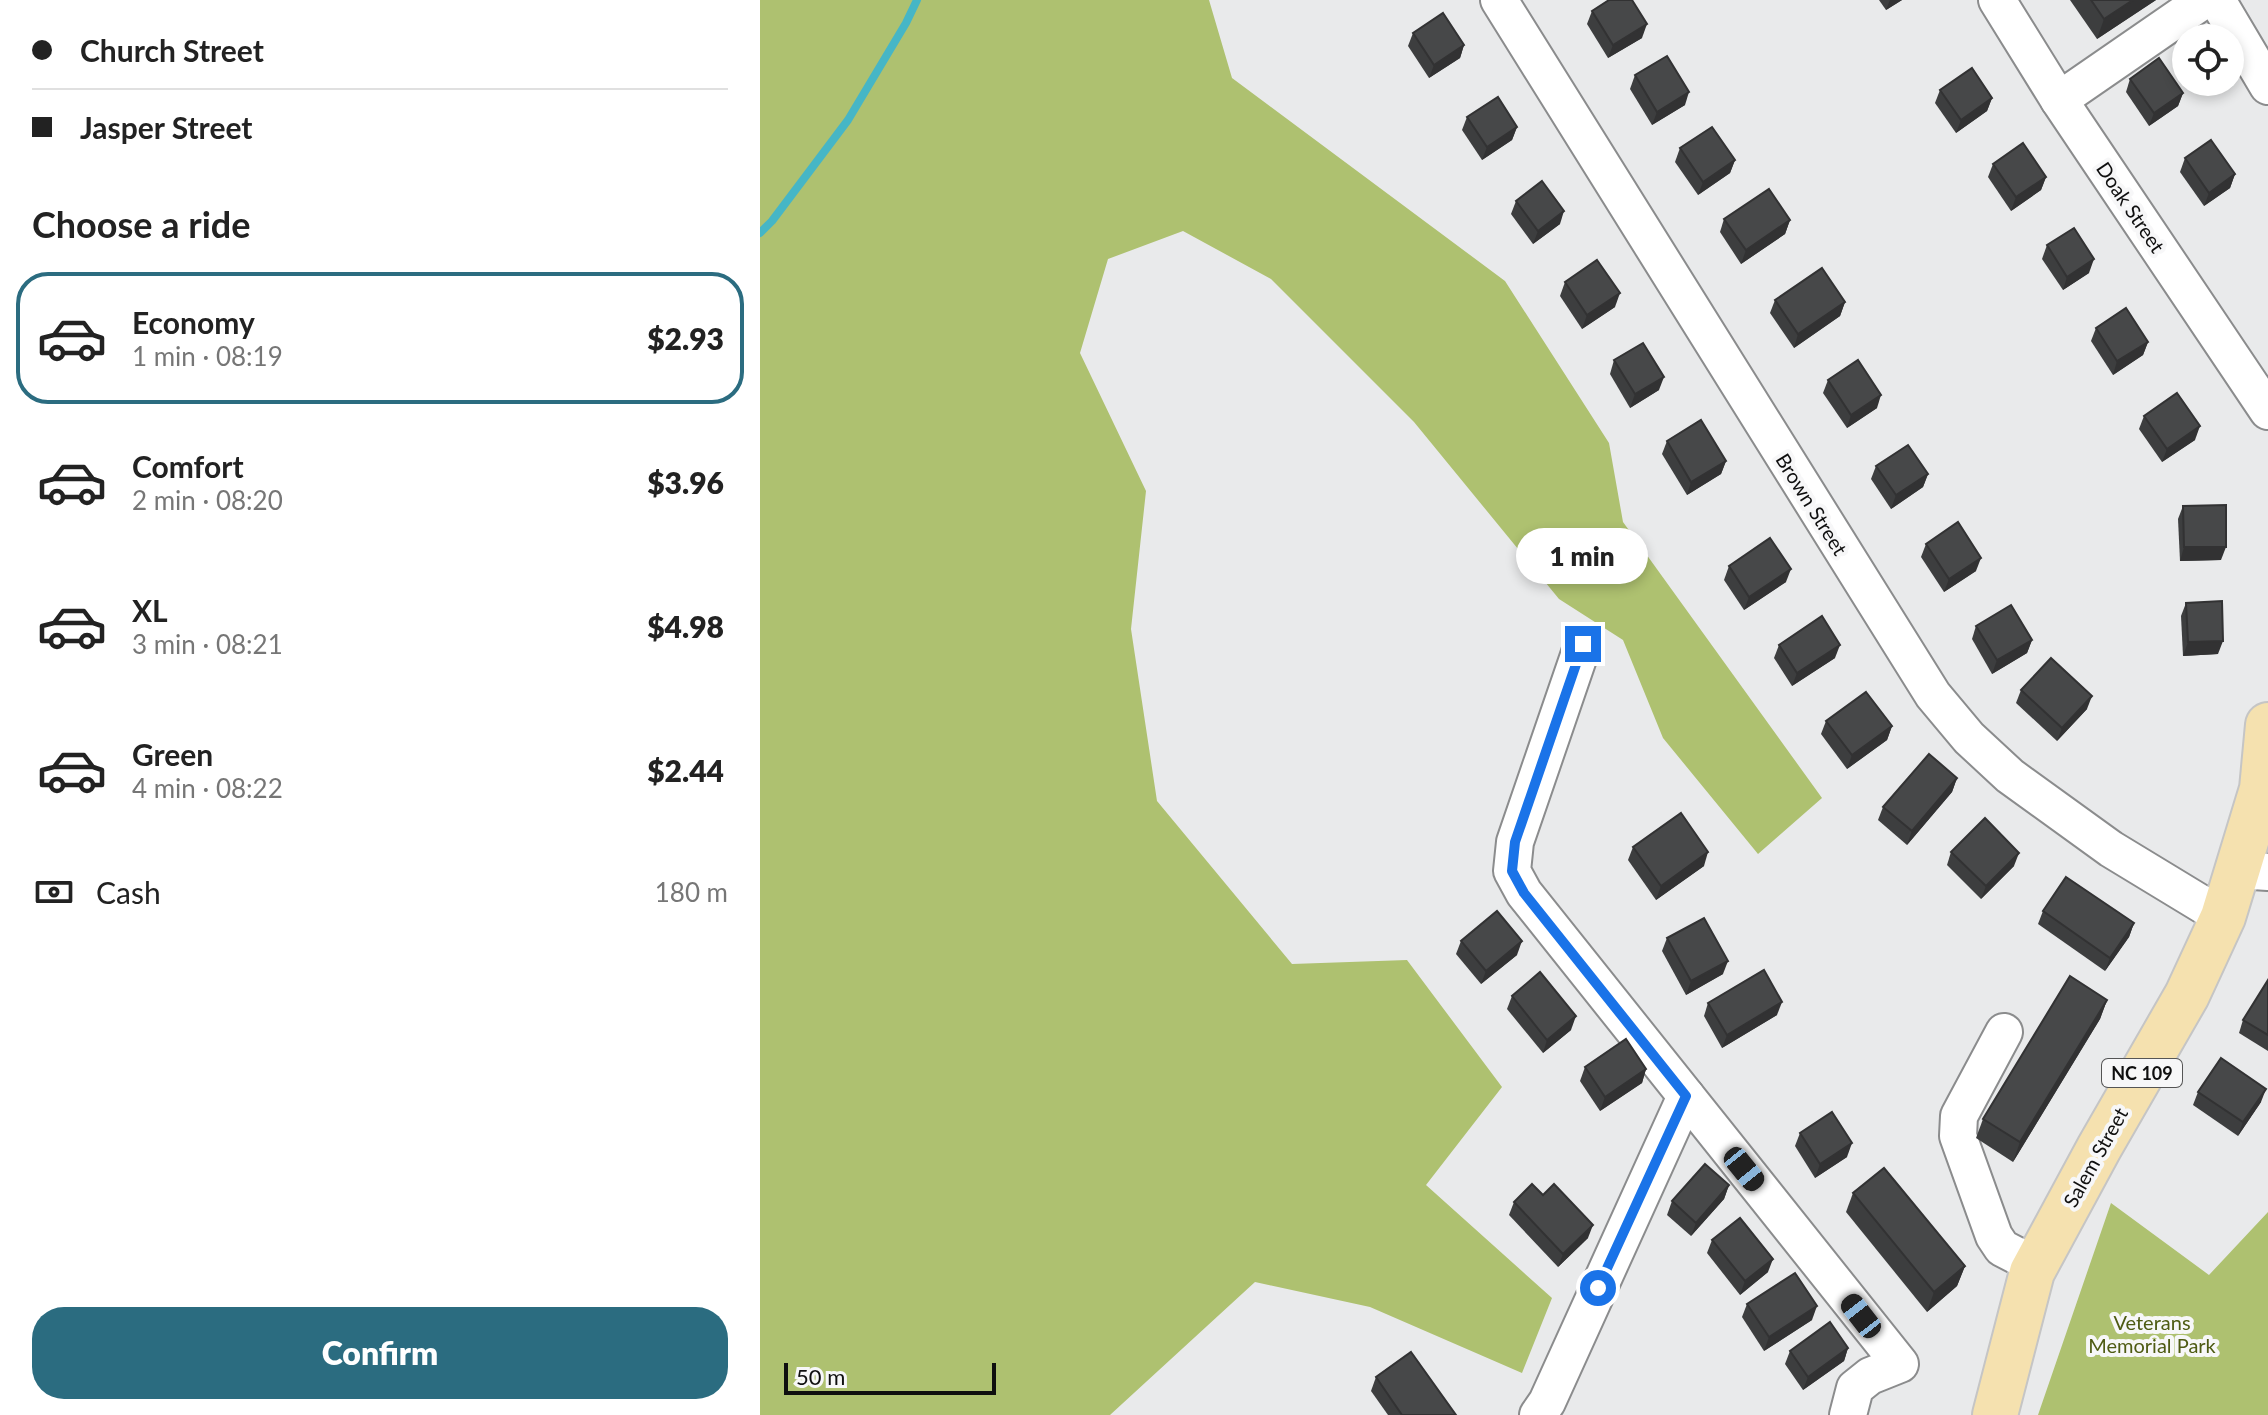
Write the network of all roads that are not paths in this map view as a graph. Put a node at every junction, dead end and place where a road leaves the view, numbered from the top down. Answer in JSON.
{"nodes":[{"id":1,"x":1499,"y":0,"type":"edge"},
{"id":2,"x":2204,"y":0,"type":"edge"},
{"id":3,"x":2217,"y":0,"type":"edge"},
{"id":4,"x":2002,"y":2,"type":"edge"},
{"id":5,"x":2268,"y":86,"type":"edge"},
{"id":6,"x":2059,"y":100,"type":"junction"},
{"id":7,"x":2268,"y":411,"type":"edge"},
{"id":8,"x":1583,"y":644,"type":"dead end"},
{"id":9,"x":2268,"y":725,"type":"edge"},
{"id":10,"x":2253,"y":871,"type":"edge"},
{"id":11,"x":2223,"y":917,"type":"junction"},
{"id":12,"x":2004,"y":1032,"type":"dead end"},
{"id":13,"x":1686,"y":1096,"type":"junction"},
{"id":14,"x":2035,"y":1265,"type":"junction"},
{"id":15,"x":1538,"y":1415,"type":"edge"},
{"id":16,"x":1848,"y":1415,"type":"edge"},
{"id":17,"x":1995,"y":1415,"type":"edge"}],
"edges":[{"from":1,"to":11,"type":"street","name":"Brown Street"},
{"from":2,"to":6,"type":"street"},
{"from":3,"to":5,"type":"street"},
{"from":4,"to":6,"type":"street","name":"Doak Street"},
{"from":6,"to":7,"type":"street","name":"Doak Street"},
{"from":8,"to":13,"type":"street"},
{"from":9,"to":10,"type":"main road","name":"Salem Street","number":"NC 109"},
{"from":10,"to":11,"type":"main road","name":"Salem Street","number":"NC 109"},
{"from":11,"to":14,"type":"main road","name":"Salem Street","number":"NC 109"},
{"from":12,"to":14,"type":"street"},
{"from":13,"to":15,"type":"street"},
{"from":13,"to":16,"type":"street"},
{"from":14,"to":17,"type":"main road","name":"Salem Street","number":"NC 109"}]}
